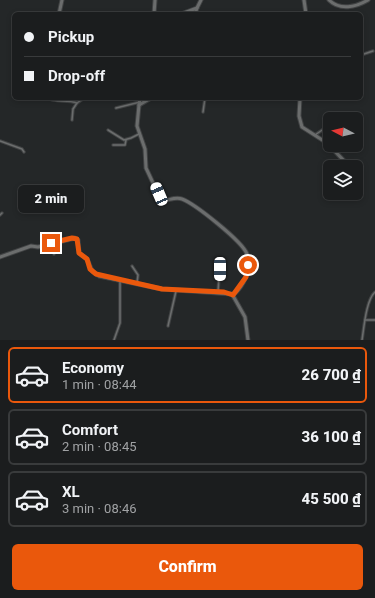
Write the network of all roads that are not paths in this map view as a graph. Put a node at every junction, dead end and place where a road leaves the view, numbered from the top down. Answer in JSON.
{"nodes":[{"id":1,"x":62,"y":0,"type":"edge"},
{"id":2,"x":155,"y":0,"type":"edge"},
{"id":3,"x":201,"y":0,"type":"edge"},
{"id":4,"x":304,"y":0,"type":"edge"},
{"id":5,"x":329,"y":0,"type":"edge"},
{"id":6,"x":368,"y":0,"type":"edge"},
{"id":7,"x":197,"y":8,"type":"junction"},
{"id":8,"x":60,"y":12,"type":"edge"},
{"id":9,"x":154,"y":12,"type":"edge"},
{"id":10,"x":186,"y":12,"type":"edge"},
{"id":11,"x":196,"y":12,"type":"edge"},
{"id":12,"x":306,"y":12,"type":"edge"},
{"id":13,"x":373,"y":51,"type":"dead end"},
{"id":14,"x":363,"y":54,"type":"edge"},
{"id":15,"x":51,"y":100,"type":"edge"},
{"id":16,"x":81,"y":100,"type":"edge"},
{"id":17,"x":205,"y":100,"type":"edge"},
{"id":18,"x":300,"y":100,"type":"edge"},
{"id":19,"x":140,"y":101,"type":"edge"},
{"id":20,"x":77,"y":103,"type":"junction"},
{"id":21,"x":116,"y":108,"type":"dead end"},
{"id":22,"x":202,"y":112,"type":"dead end"},
{"id":23,"x":72,"y":120,"type":"dead end"},
{"id":24,"x":323,"y":129,"type":"edge"},
{"id":25,"x":108,"y":130,"type":"dead end"},
{"id":26,"x":139,"y":134,"type":"junction"},
{"id":27,"x":315,"y":135,"type":"junction"},
{"id":28,"x":126,"y":140,"type":"junction"},
{"id":29,"x":0,"y":141,"type":"edge"},
{"id":30,"x":113,"y":145,"type":"dead end"},
{"id":31,"x":24,"y":152,"type":"dead end"},
{"id":32,"x":344,"y":160,"type":"edge"},
{"id":33,"x":56,"y":242,"type":"junction"},
{"id":34,"x":54,"y":254,"type":"dead end"},
{"id":35,"x":0,"y":257,"type":"edge"},
{"id":36,"x":220,"y":262,"type":"dead end"},
{"id":37,"x":132,"y":266,"type":"dead end"},
{"id":38,"x":120,"y":280,"type":"junction"},
{"id":39,"x":137,"y":285,"type":"junction"},
{"id":40,"x":176,"y":291,"type":"junction"},
{"id":41,"x":218,"y":292,"type":"junction"},
{"id":42,"x":375,"y":292,"type":"edge"},
{"id":43,"x":233,"y":295,"type":"junction"},
{"id":44,"x":365,"y":320,"type":"junction"},
{"id":45,"x":375,"y":320,"type":"edge"},
{"id":46,"x":168,"y":326,"type":"dead end"},
{"id":47,"x":114,"y":340,"type":"edge"},
{"id":48,"x":248,"y":340,"type":"edge"},
{"id":49,"x":362,"y":340,"type":"edge"}],
"edges":[{"from":1,"to":8,"type":"street"},
{"from":2,"to":9,"type":"street"},
{"from":3,"to":7,"type":"street"},
{"from":4,"to":12,"type":"street"},
{"from":5,"to":6,"type":"street"},
{"from":7,"to":10,"type":"street"},
{"from":7,"to":11,"type":"street"},
{"from":13,"to":14,"type":"lane"},
{"from":15,"to":20,"type":"lane"},
{"from":16,"to":20,"type":"lane"},
{"from":17,"to":22,"type":"lane"},
{"from":18,"to":27,"type":"street"},
{"from":19,"to":21,"type":"lane"},
{"from":19,"to":26,"type":"street"},
{"from":20,"to":23,"type":"lane"},
{"from":24,"to":27,"type":"lane"},
{"from":25,"to":28,"type":"lane"},
{"from":26,"to":28,"type":"lane"},
{"from":26,"to":43,"type":"street"},
{"from":27,"to":32,"type":"street"},
{"from":28,"to":30,"type":"lane"},
{"from":29,"to":31,"type":"lane"},
{"from":33,"to":34,"type":"lane"},
{"from":33,"to":35,"type":"street"},
{"from":33,"to":38,"type":"street"},
{"from":36,"to":41,"type":"lane"},
{"from":37,"to":39,"type":"lane"},
{"from":38,"to":39,"type":"street"},
{"from":38,"to":47,"type":"lane"},
{"from":39,"to":40,"type":"street"},
{"from":40,"to":41,"type":"street"},
{"from":40,"to":46,"type":"lane"},
{"from":41,"to":43,"type":"street"},
{"from":42,"to":44,"type":"lane"},
{"from":43,"to":48,"type":"street"},
{"from":44,"to":45,"type":"lane"},
{"from":44,"to":49,"type":"lane"}]}
